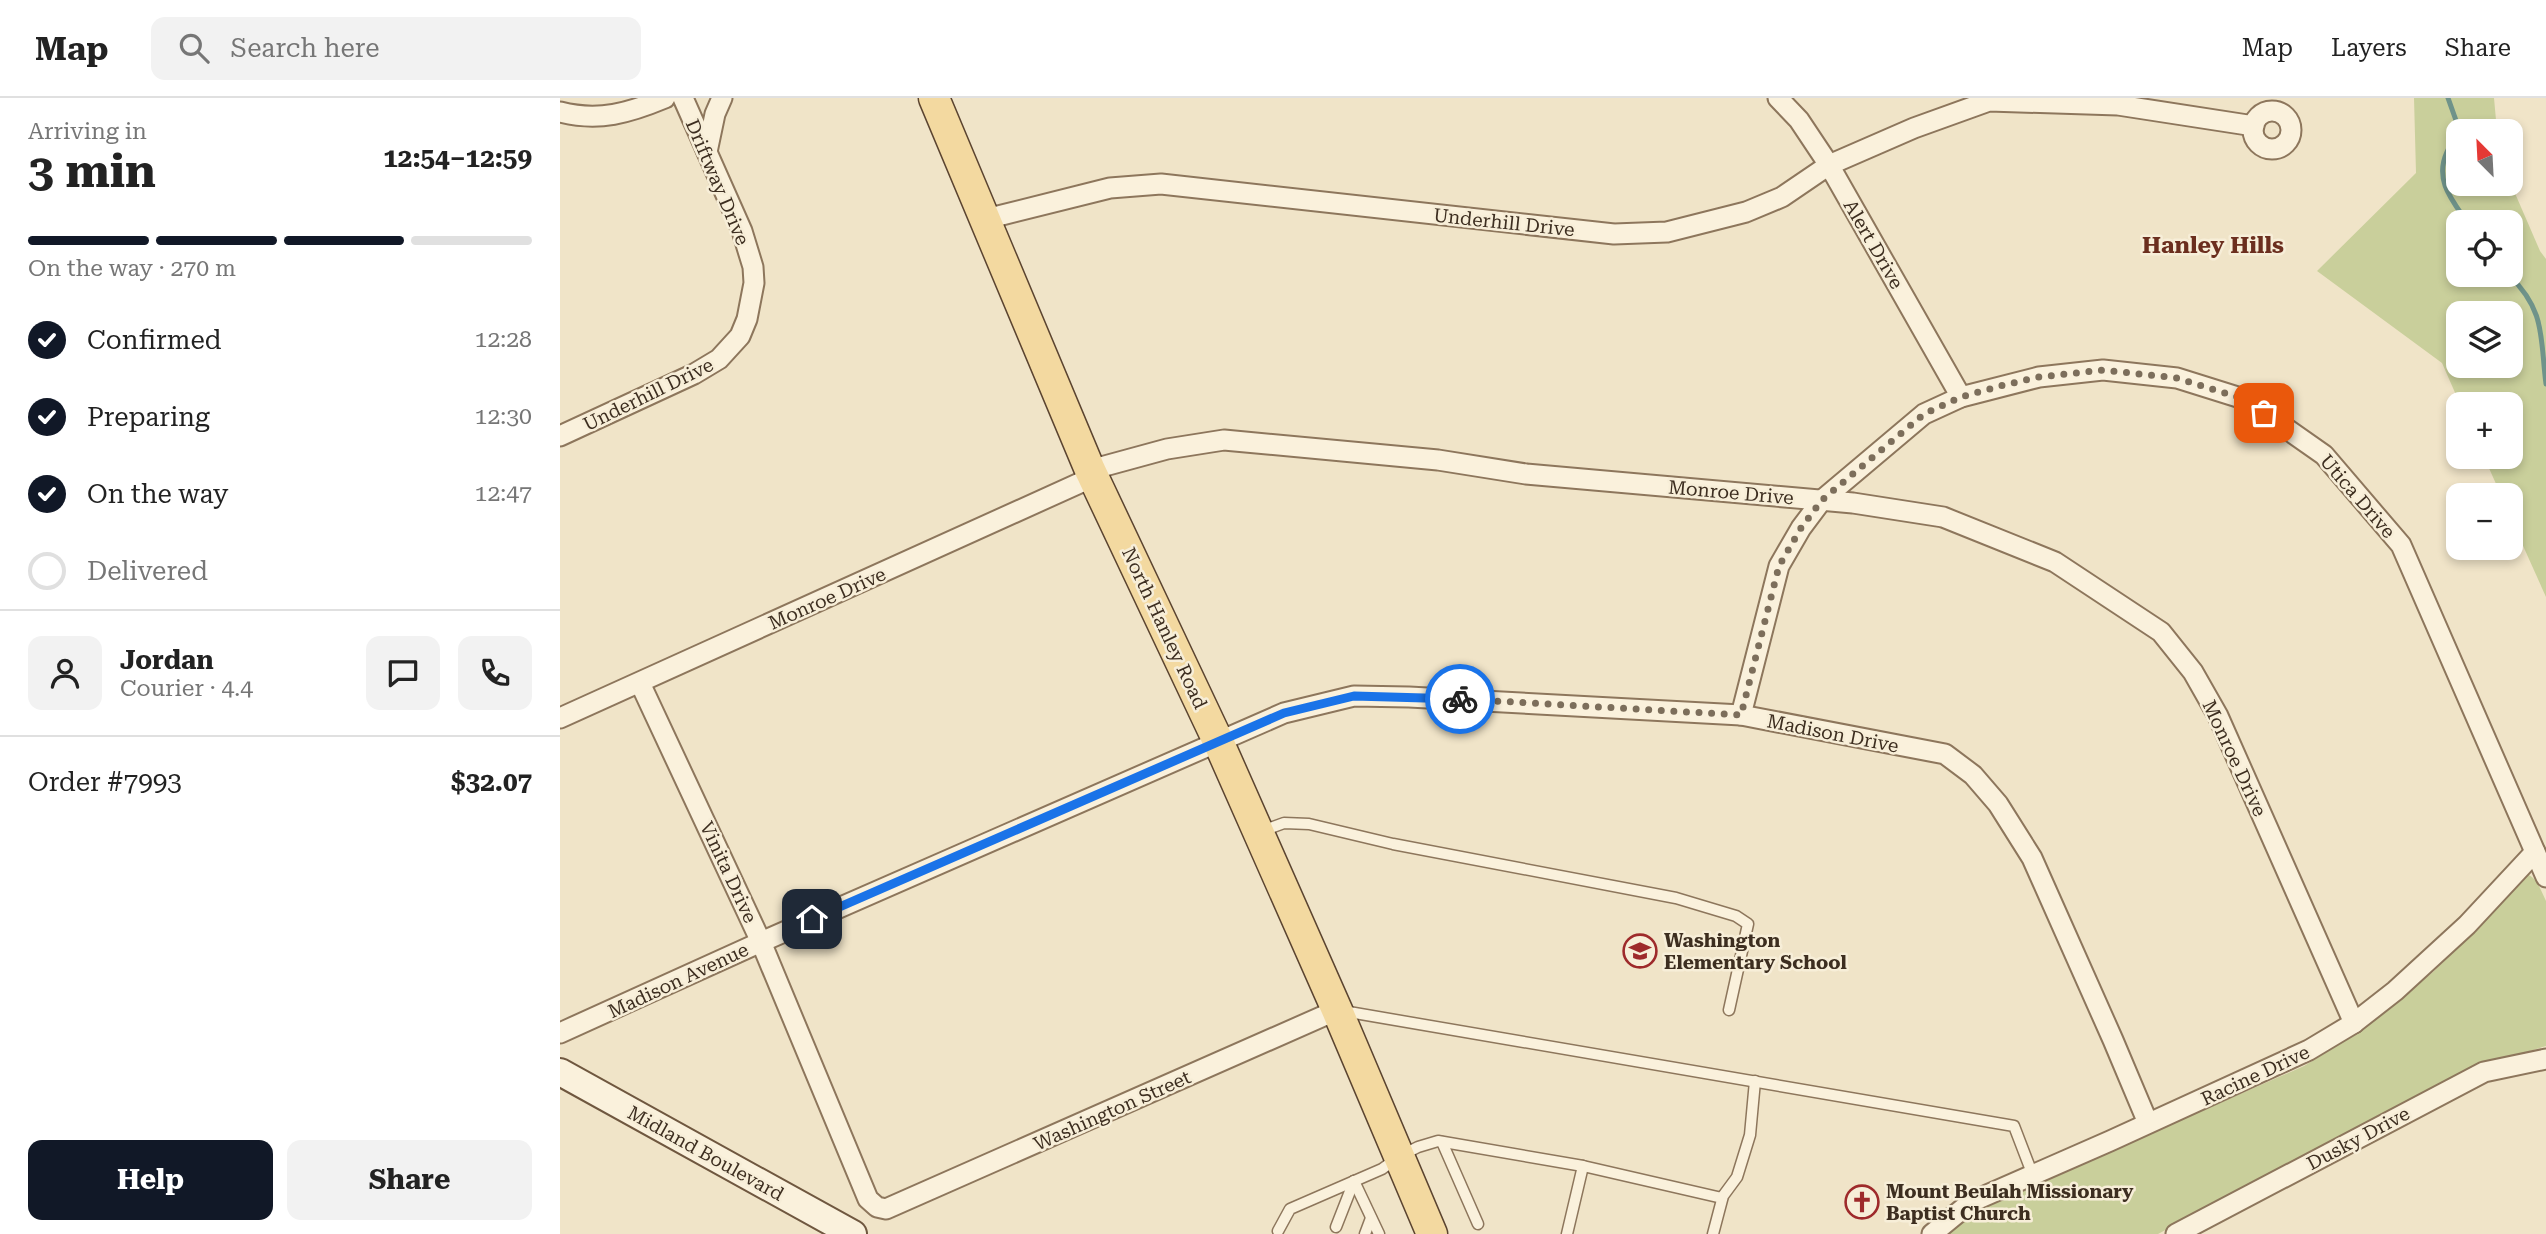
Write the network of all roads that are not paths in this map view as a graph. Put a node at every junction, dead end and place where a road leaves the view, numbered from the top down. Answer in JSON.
{"nodes":[{"id":1,"x":665,"y":98,"type":"edge"},
{"id":2,"x":683,"y":98,"type":"edge"},
{"id":3,"x":722,"y":98,"type":"edge"},
{"id":4,"x":934,"y":98,"type":"edge"},
{"id":5,"x":1778,"y":98,"type":"edge"},
{"id":6,"x":2002,"y":100,"type":"edge"},
{"id":7,"x":2114,"y":102,"type":"edge"},
{"id":8,"x":560,"y":112,"type":"edge"},
{"id":9,"x":2254,"y":126,"type":"dead end"},
{"id":10,"x":707,"y":152,"type":"junction"},
{"id":11,"x":1829,"y":165,"type":"junction"},
{"id":12,"x":986,"y":219,"type":"junction"},
{"id":13,"x":752,"y":267,"type":"joint"},
{"id":14,"x":1961,"y":397,"type":"junction"},
{"id":15,"x":560,"y":436,"type":"edge"},
{"id":16,"x":1092,"y":473,"type":"junction"},
{"id":17,"x":1822,"y":500,"type":"junction"},
{"id":18,"x":640,"y":683,"type":"junction"},
{"id":19,"x":1741,"y":715,"type":"junction"},
{"id":20,"x":560,"y":718,"type":"edge"},
{"id":21,"x":1218,"y":741,"type":"junction"},
{"id":22,"x":1259,"y":833,"type":"junction"},
{"id":23,"x":2535,"y":852,"type":"junction"},
{"id":24,"x":2546,"y":877,"type":"edge"},
{"id":25,"x":761,"y":942,"type":"junction"},
{"id":26,"x":1337,"y":1010,"type":"junction"},
{"id":27,"x":1729,"y":1010,"type":"dead end"},
{"id":28,"x":2354,"y":1023,"type":"junction"},
{"id":29,"x":560,"y":1033,"type":"edge"},
{"id":30,"x":2546,"y":1059,"type":"edge"},
{"id":31,"x":560,"y":1072,"type":"edge"},
{"id":32,"x":1755,"y":1081,"type":"junction"},
{"id":33,"x":2148,"y":1123,"type":"junction"},
{"id":34,"x":1443,"y":1142,"type":"junction"},
{"id":35,"x":1399,"y":1156,"type":"junction"},
{"id":36,"x":1583,"y":1166,"type":"junction"},
{"id":37,"x":2032,"y":1173,"type":"junction"},
{"id":38,"x":1353,"y":1181,"type":"junction"},
{"id":39,"x":1416,"y":1196,"type":"junction"},
{"id":40,"x":1722,"y":1198,"type":"junction"},
{"id":41,"x":886,"y":1209,"type":"joint"},
{"id":42,"x":1371,"y":1219,"type":"junction"},
{"id":43,"x":1478,"y":1224,"type":"dead end"},
{"id":44,"x":1336,"y":1227,"type":"dead end"},
{"id":45,"x":1278,"y":1231,"type":"dead end"},
{"id":46,"x":853,"y":1234,"type":"edge"},
{"id":47,"x":1365,"y":1234,"type":"edge"},
{"id":48,"x":1378,"y":1234,"type":"edge"},
{"id":49,"x":1410,"y":1234,"type":"edge"},
{"id":50,"x":1432,"y":1234,"type":"edge"},
{"id":51,"x":1567,"y":1234,"type":"edge"},
{"id":52,"x":1713,"y":1234,"type":"edge"},
{"id":53,"x":1932,"y":1234,"type":"edge"},
{"id":54,"x":2176,"y":1234,"type":"edge"}],
"edges":[{"from":1,"to":8,"type":"street"},
{"from":2,"to":10,"type":"street","name":"Driftway Drive"},
{"from":3,"to":10,"type":"street"},
{"from":4,"to":12,"type":"main road","name":"North Hanley Road"},
{"from":5,"to":11,"type":"street","name":"Alert Drive"},
{"from":6,"to":7,"type":"street","name":"Underhill Drive"},
{"from":6,"to":11,"type":"street","name":"Underhill Drive"},
{"from":7,"to":9,"type":"street","name":"Underhill Drive"},
{"from":10,"to":13,"type":"street","name":"Driftway Drive"},
{"from":11,"to":12,"type":"street","name":"Underhill Drive"},
{"from":11,"to":14,"type":"street","name":"Alert Drive"},
{"from":12,"to":16,"type":"main road","name":"North Hanley Road"},
{"from":13,"to":15,"type":"street","name":"Underhill Drive"},
{"from":14,"to":17,"type":"street","name":"Utica Drive"},
{"from":14,"to":23,"type":"street","name":"Utica Drive"},
{"from":16,"to":17,"type":"street","name":"Monroe Drive"},
{"from":16,"to":18,"type":"street","name":"Monroe Drive"},
{"from":16,"to":21,"type":"main road","name":"North Hanley Road"},
{"from":17,"to":19,"type":"street","name":"Utica Drive"},
{"from":17,"to":28,"type":"street","name":"Monroe Drive"},
{"from":18,"to":20,"type":"street","name":"Monroe Drive"},
{"from":18,"to":25,"type":"street","name":"Vinita Drive"},
{"from":19,"to":21,"type":"street","name":"Madison Drive"},
{"from":19,"to":33,"type":"street","name":"Madison Drive"},
{"from":21,"to":22,"type":"main road","name":"North Hanley Road"},
{"from":21,"to":25,"type":"street","name":"Madison Avenue"},
{"from":22,"to":26,"type":"main road","name":"North Hanley Road"},
{"from":22,"to":27,"type":"lane"},
{"from":23,"to":24,"type":"street","name":"Utica Drive"},
{"from":23,"to":28,"type":"street","name":"Racine Drive"},
{"from":25,"to":29,"type":"street","name":"Madison Avenue"},
{"from":25,"to":41,"type":"street","name":"Vinita Drive"},
{"from":26,"to":32,"type":"lane"},
{"from":26,"to":35,"type":"main road","name":"North Hanley Road"},
{"from":26,"to":41,"type":"street","name":"Washington Street"},
{"from":28,"to":33,"type":"street","name":"Racine Drive"},
{"from":30,"to":54,"type":"street","name":"Dusky Drive"},
{"from":31,"to":46,"type":"main road","name":"Midland Boulevard"},
{"from":32,"to":37,"type":"lane"},
{"from":32,"to":40,"type":"lane"},
{"from":33,"to":37,"type":"street","name":"Racine Drive"},
{"from":34,"to":35,"type":"lane"},
{"from":34,"to":36,"type":"lane"},
{"from":34,"to":43,"type":"lane"},
{"from":35,"to":38,"type":"lane"},
{"from":35,"to":39,"type":"main road","name":"North Hanley Road"},
{"from":36,"to":40,"type":"lane"},
{"from":36,"to":51,"type":"lane"},
{"from":37,"to":53,"type":"street","name":"Racine Drive"},
{"from":38,"to":42,"type":"lane"},
{"from":38,"to":44,"type":"lane"},
{"from":38,"to":45,"type":"lane"},
{"from":39,"to":49,"type":"main road"},
{"from":39,"to":50,"type":"main road","name":"North Hanley Road"},
{"from":40,"to":52,"type":"lane"},
{"from":42,"to":47,"type":"lane"},
{"from":42,"to":48,"type":"lane"}]}
